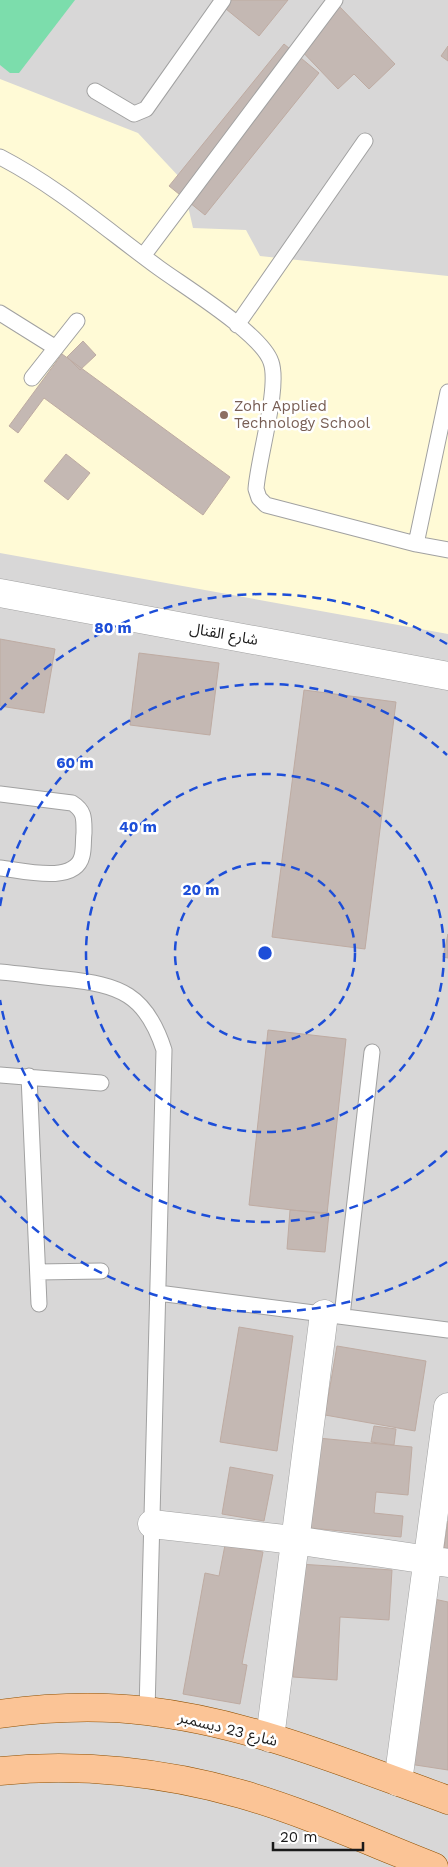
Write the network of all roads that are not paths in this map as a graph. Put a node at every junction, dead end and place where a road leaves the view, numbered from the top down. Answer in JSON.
{"nodes":[{"id":1,"x":223,"y":0,"type":"edge"},
{"id":2,"x":334,"y":0,"type":"edge"},
{"id":3,"x":95,"y":91,"type":"dead end"},
{"id":4,"x":365,"y":141,"type":"dead end"},
{"id":5,"x":0,"y":157,"type":"edge"},
{"id":6,"x":143,"y":256,"type":"junction"},
{"id":7,"x":0,"y":314,"type":"edge"},
{"id":8,"x":78,"y":321,"type":"dead end"},
{"id":9,"x":237,"y":325,"type":"junction"},
{"id":10,"x":56,"y":348,"type":"junction"},
{"id":11,"x":32,"y":378,"type":"dead end"},
{"id":12,"x":448,"y":392,"type":"edge"},
{"id":13,"x":416,"y":544,"type":"junction"},
{"id":14,"x":448,"y":550,"type":"edge"},
{"id":15,"x":0,"y":592,"type":"edge"},
{"id":16,"x":448,"y":676,"type":"edge"},
{"id":17,"x":0,"y":794,"type":"edge"},
{"id":18,"x":0,"y":868,"type":"edge"},
{"id":19,"x":0,"y":972,"type":"edge"},
{"id":20,"x":372,"y":1052,"type":"dead end"},
{"id":21,"x":0,"y":1075,"type":"edge"},
{"id":22,"x":28,"y":1076,"type":"junction"},
{"id":23,"x":100,"y":1083,"type":"dead end"},
{"id":24,"x":101,"y":1271,"type":"dead end"},
{"id":25,"x":38,"y":1272,"type":"junction"},
{"id":26,"x":158,"y":1293,"type":"junction"},
{"id":27,"x":39,"y":1304,"type":"dead end"},
{"id":28,"x":333,"y":1315,"type":"junction"},
{"id":29,"x":448,"y":1330,"type":"edge"},
{"id":30,"x":448,"y":1407,"type":"edge"},
{"id":31,"x":152,"y":1524,"type":"junction"},
{"id":32,"x":294,"y":1540,"type":"junction"},
{"id":33,"x":437,"y":1561,"type":"edge"},
{"id":34,"x":147,"y":1711,"type":"junction"},
{"id":35,"x":0,"y":1714,"type":"edge"},
{"id":36,"x":270,"y":1738,"type":"junction"},
{"id":37,"x":0,"y":1771,"type":"edge"},
{"id":38,"x":398,"y":1782,"type":"junction"},
{"id":39,"x":448,"y":1800,"type":"edge"},
{"id":40,"x":434,"y":1867,"type":"edge"}],
"edges":[{"from":1,"to":3,"type":"lane"},
{"from":2,"to":6,"type":"lane"},
{"from":4,"to":9,"type":"lane"},
{"from":5,"to":6,"type":"lane"},
{"from":6,"to":9,"type":"lane"},
{"from":7,"to":10,"type":"lane"},
{"from":8,"to":10,"type":"lane"},
{"from":9,"to":13,"type":"lane"},
{"from":10,"to":11,"type":"lane"},
{"from":12,"to":13,"type":"lane"},
{"from":13,"to":14,"type":"lane"},
{"from":15,"to":16,"type":"street","name":"شارع القنال"},
{"from":17,"to":18,"type":"lane"},
{"from":19,"to":26,"type":"lane"},
{"from":20,"to":28,"type":"lane"},
{"from":21,"to":22,"type":"lane"},
{"from":22,"to":23,"type":"lane"},
{"from":22,"to":25,"type":"lane"},
{"from":24,"to":25,"type":"lane"},
{"from":25,"to":27,"type":"lane"},
{"from":26,"to":28,"type":"lane"},
{"from":26,"to":31,"type":"lane"},
{"from":28,"to":29,"type":"lane"},
{"from":28,"to":32,"type":"street"},
{"from":30,"to":33,"type":"street"},
{"from":31,"to":32,"type":"street"},
{"from":31,"to":34,"type":"lane"},
{"from":32,"to":33,"type":"street"},
{"from":32,"to":36,"type":"street"},
{"from":33,"to":38,"type":"street"},
{"from":34,"to":35,"type":"main road","name":"شارع 23 ديسمبر"},
{"from":34,"to":36,"type":"main road","name":"شارع 23 ديسمبر"},
{"from":36,"to":38,"type":"main road","name":"شارع 23 ديسمبر"},
{"from":37,"to":40,"type":"main road"},
{"from":38,"to":39,"type":"main road","name":"شارع 23 ديسمبر"}]}
